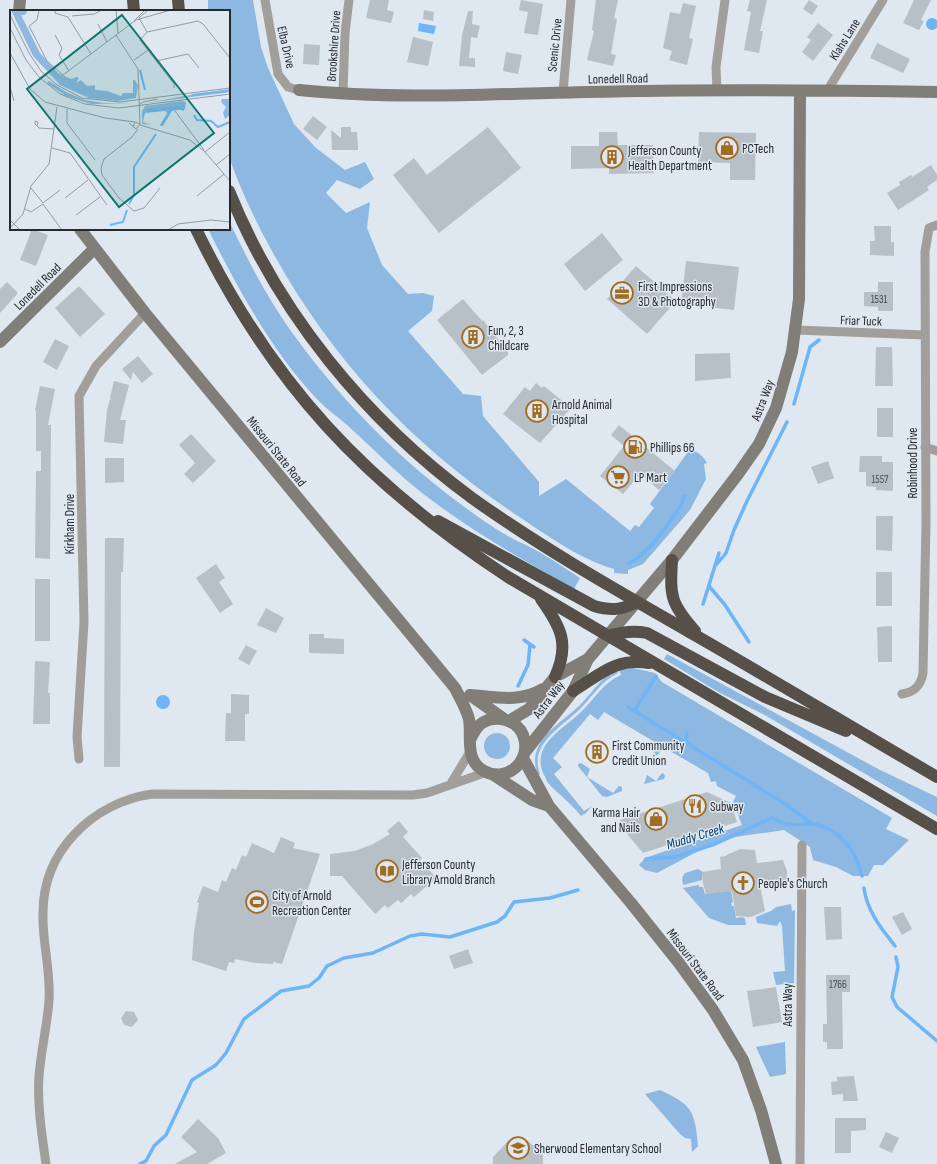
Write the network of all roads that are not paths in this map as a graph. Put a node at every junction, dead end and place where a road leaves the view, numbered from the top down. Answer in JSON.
{"nodes":[{"id":1,"x":20,"y":0,"type":"edge"},
{"id":2,"x":133,"y":0,"type":"edge"},
{"id":3,"x":178,"y":0,"type":"edge"},
{"id":4,"x":265,"y":0,"type":"edge"},
{"id":5,"x":349,"y":0,"type":"edge"},
{"id":6,"x":571,"y":0,"type":"edge"},
{"id":7,"x":725,"y":0,"type":"edge"},
{"id":8,"x":883,"y":0,"type":"edge"},
{"id":9,"x":19,"y":10,"type":"edge"},
{"id":10,"x":134,"y":10,"type":"edge"},
{"id":11,"x":179,"y":10,"type":"edge"},
{"id":12,"x":299,"y":90,"type":"joint"},
{"id":13,"x":717,"y":91,"type":"junction"},
{"id":14,"x":800,"y":91,"type":"junction"},
{"id":15,"x":827,"y":91,"type":"junction"},
{"id":16,"x":563,"y":92,"type":"junction"},
{"id":17,"x":937,"y":92,"type":"edge"},
{"id":18,"x":343,"y":93,"type":"junction"},
{"id":19,"x":230,"y":193,"type":"edge"},
{"id":20,"x":937,"y":225,"type":"edge"},
{"id":21,"x":81,"y":230,"type":"edge"},
{"id":22,"x":197,"y":230,"type":"edge"},
{"id":23,"x":94,"y":249,"type":"junction"},
{"id":24,"x":145,"y":313,"type":"junction"},
{"id":25,"x":796,"y":330,"type":"junction"},
{"id":26,"x":925,"y":335,"type":"junction"},
{"id":27,"x":0,"y":342,"type":"edge"},
{"id":28,"x":926,"y":447,"type":"junction"},
{"id":29,"x":937,"y":451,"type":"edge"},
{"id":30,"x":409,"y":506,"type":"junction"},
{"id":31,"x":672,"y":560,"type":"junction"},
{"id":32,"x":538,"y":595,"type":"junction"},
{"id":33,"x":637,"y":602,"type":"junction"},
{"id":34,"x":608,"y":636,"type":"junction"},
{"id":35,"x":702,"y":639,"type":"junction"},
{"id":36,"x":588,"y":659,"type":"junction"},
{"id":37,"x":654,"y":664,"type":"junction"},
{"id":38,"x":555,"y":677,"type":"junction"},
{"id":39,"x":455,"y":688,"type":"junction"},
{"id":40,"x":544,"y":689,"type":"junction"},
{"id":41,"x":573,"y":691,"type":"junction"},
{"id":42,"x":902,"y":694,"type":"dead end"},
{"id":43,"x":470,"y":695,"type":"junction"},
{"id":44,"x":506,"y":720,"type":"junction"},
{"id":45,"x":470,"y":746,"type":"junction"},
{"id":46,"x":891,"y":750,"type":"junction"},
{"id":47,"x":524,"y":755,"type":"junction"},
{"id":48,"x":79,"y":759,"type":"dead end"},
{"id":49,"x":490,"y":773,"type":"junction"},
{"id":50,"x":937,"y":777,"type":"edge"},
{"id":51,"x":450,"y":784,"type":"junction"},
{"id":52,"x":548,"y":806,"type":"junction"},
{"id":53,"x":937,"y":829,"type":"edge"},
{"id":54,"x":802,"y":845,"type":"dead end"},
{"id":55,"x":46,"y":1164,"type":"edge"},
{"id":56,"x":776,"y":1164,"type":"edge"},
{"id":57,"x":800,"y":1164,"type":"edge"}],
"edges":[{"from":1,"to":9,"type":"street"},
{"from":2,"to":10,"type":"highway"},
{"from":3,"to":11,"type":"highway"},
{"from":4,"to":12,"type":"street","name":"Elba Drive"},
{"from":5,"to":18,"type":"street","name":"Brookshire Drive"},
{"from":6,"to":16,"type":"street","name":"Scenic Drive"},
{"from":7,"to":13,"type":"street"},
{"from":8,"to":15,"type":"street","name":"Klahs Lane"},
{"from":12,"to":18,"type":"street","name":"Lonedell Road"},
{"from":13,"to":14,"type":"street","name":"Lonedell Road"},
{"from":13,"to":16,"type":"street","name":"Lonedell Road"},
{"from":14,"to":15,"type":"street","name":"Lonedell Road"},
{"from":14,"to":25,"type":"street","name":"Astra Way"},
{"from":15,"to":17,"type":"street","name":"Lonedell Road"},
{"from":16,"to":18,"type":"street","name":"Lonedell Road"},
{"from":19,"to":33,"type":"highway"},
{"from":20,"to":26,"type":"street","name":"Robinhood Drive"},
{"from":21,"to":23,"type":"street","name":"Missouri State Road"},
{"from":22,"to":30,"type":"highway"},
{"from":23,"to":24,"type":"street","name":"Missouri State Road"},
{"from":23,"to":27,"type":"street","name":"Lonedell Road"},
{"from":24,"to":39,"type":"street","name":"Missouri State Road"},
{"from":24,"to":48,"type":"street","name":"Kirkham Drive"},
{"from":25,"to":26,"type":"street","name":"Friar Tuck"},
{"from":25,"to":31,"type":"street","name":"Astra Way"},
{"from":26,"to":28,"type":"street","name":"Robinhood Drive"},
{"from":28,"to":29,"type":"street"},
{"from":28,"to":42,"type":"street","name":"Robinhood Drive"},
{"from":30,"to":32,"type":"highway"},
{"from":30,"to":33,"type":"highway"},
{"from":31,"to":33,"type":"street","name":"Astra Way"},
{"from":31,"to":35,"type":"highway"},
{"from":32,"to":34,"type":"highway"},
{"from":32,"to":38,"type":"highway"},
{"from":33,"to":34,"type":"street","name":"Astra Way"},
{"from":33,"to":35,"type":"highway"},
{"from":34,"to":36,"type":"street","name":"Astra Way"},
{"from":34,"to":37,"type":"highway"},
{"from":34,"to":46,"type":"highway"},
{"from":35,"to":46,"type":"highway"},
{"from":36,"to":38,"type":"street","name":"Astra Way"},
{"from":36,"to":41,"type":"street","name":"Astra Way"},
{"from":37,"to":41,"type":"highway"},
{"from":37,"to":53,"type":"highway"},
{"from":38,"to":40,"type":"street","name":"Astra Way"},
{"from":39,"to":43,"type":"street","name":"Missouri State Road"},
{"from":39,"to":45,"type":"street","name":"Missouri State Road"},
{"from":40,"to":43,"type":"street"},
{"from":40,"to":44,"type":"street","name":"Astra Way"},
{"from":41,"to":47,"type":"street","name":"Astra Way"},
{"from":43,"to":44,"type":"street","name":"Missouri State Road"},
{"from":44,"to":45,"type":"street"},
{"from":44,"to":47,"type":"street"},
{"from":45,"to":49,"type":"street"},
{"from":45,"to":51,"type":"street"},
{"from":46,"to":50,"type":"highway"},
{"from":47,"to":49,"type":"street"},
{"from":47,"to":52,"type":"street","name":"Missouri State Road"},
{"from":49,"to":51,"type":"street"},
{"from":49,"to":52,"type":"street","name":"Missouri State Road"},
{"from":51,"to":55,"type":"street"},
{"from":52,"to":56,"type":"street","name":"Missouri State Road"},
{"from":54,"to":57,"type":"street","name":"Astra Way"}]}
